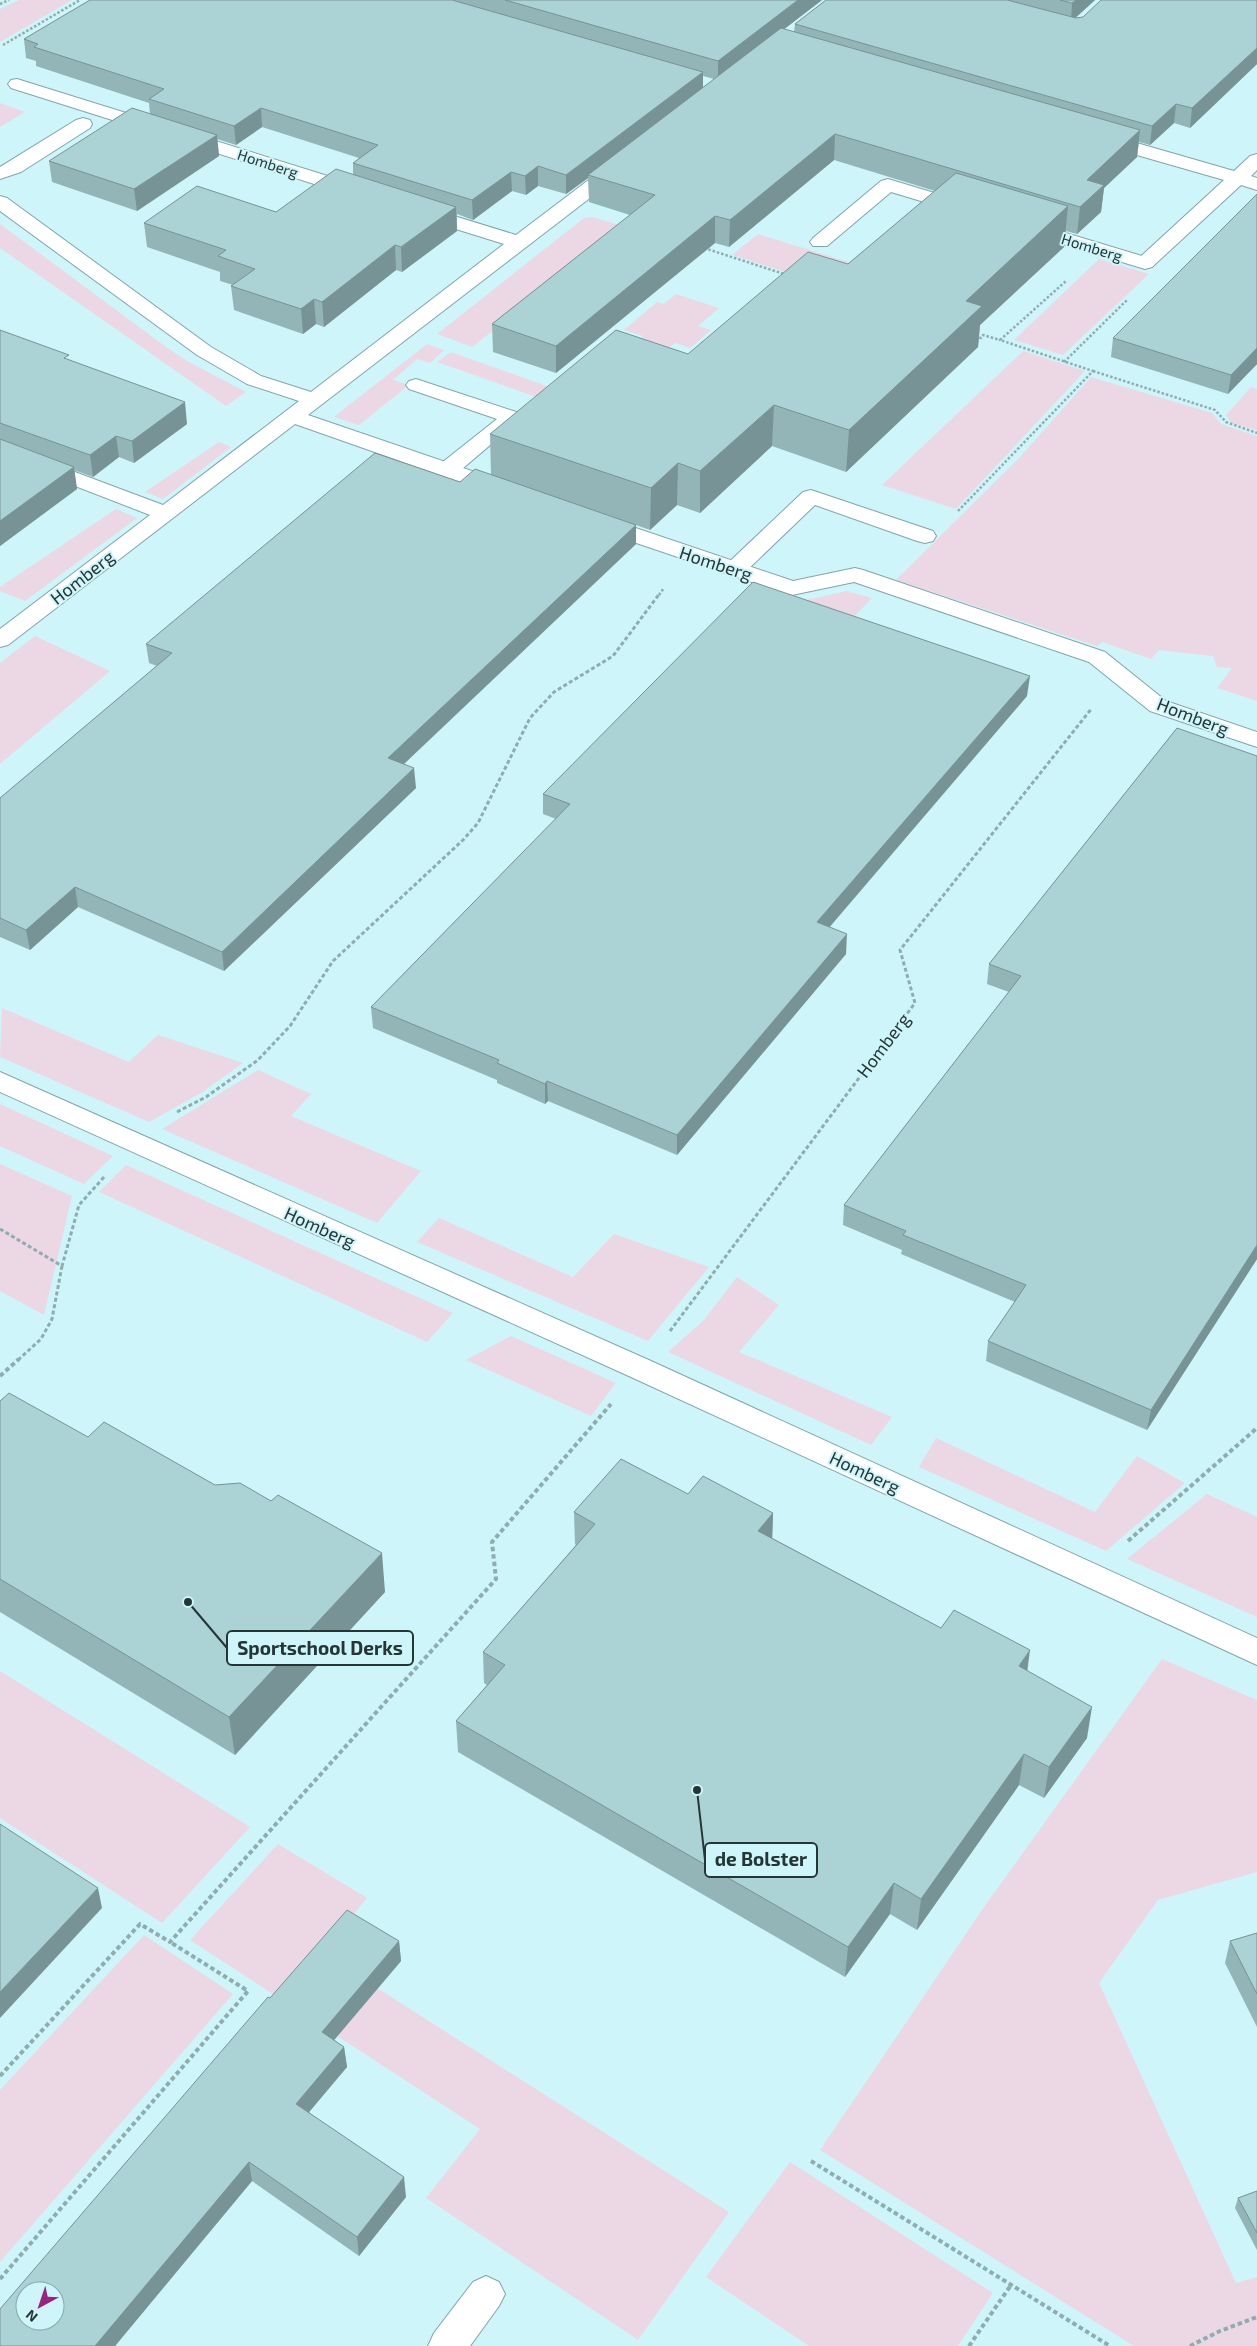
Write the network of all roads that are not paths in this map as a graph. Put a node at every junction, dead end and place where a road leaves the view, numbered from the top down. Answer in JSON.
{"nodes":[{"id":1,"x":17,"y":84,"type":"dead end"},
{"id":2,"x":83,"y":124,"type":"dead end"},
{"id":3,"x":1087,"y":134,"type":"edge"},
{"id":4,"x":632,"y":156,"type":"edge"},
{"id":5,"x":1257,"y":160,"type":"edge"},
{"id":6,"x":0,"y":173,"type":"edge"},
{"id":7,"x":1237,"y":178,"type":"junction"},
{"id":8,"x":1257,"y":184,"type":"edge"},
{"id":9,"x":377,"y":198,"type":"edge"},
{"id":10,"x":0,"y":202,"type":"edge"},
{"id":11,"x":406,"y":207,"type":"edge"},
{"id":12,"x":981,"y":213,"type":"edge"},
{"id":13,"x":1008,"y":222,"type":"edge"},
{"id":14,"x":820,"y":242,"type":"dead end"},
{"id":15,"x":520,"y":243,"type":"junction"},
{"id":16,"x":416,"y":385,"type":"dead end"},
{"id":17,"x":316,"y":400,"type":"junction"},
{"id":18,"x":294,"y":417,"type":"junction"},
{"id":19,"x":0,"y":450,"type":"edge"},
{"id":20,"x":447,"y":470,"type":"junction"},
{"id":21,"x":521,"y":496,"type":"edge"},
{"id":22,"x":165,"y":513,"type":"junction"},
{"id":23,"x":577,"y":515,"type":"edge"},
{"id":24,"x":925,"y":536,"type":"dead end"},
{"id":25,"x":735,"y":569,"type":"junction"},
{"id":26,"x":0,"y":640,"type":"edge"},
{"id":27,"x":1257,"y":740,"type":"edge"},
{"id":28,"x":0,"y":1081,"type":"edge"},
{"id":29,"x":1257,"y":1652,"type":"edge"},
{"id":30,"x":486,"y":2294,"type":"dead end"},
{"id":31,"x":447,"y":2346,"type":"edge"}],
"edges":[{"from":1,"to":9,"type":"street","name":"Homberg"},
{"from":2,"to":6,"type":"street"},
{"from":3,"to":7,"type":"street"},
{"from":4,"to":15,"type":"street","name":"Homberg"},
{"from":5,"to":7,"type":"street","name":"Homberg"},
{"from":7,"to":8,"type":"street"},
{"from":7,"to":13,"type":"street","name":"Homberg"},
{"from":10,"to":17,"type":"street"},
{"from":11,"to":15,"type":"street"},
{"from":12,"to":14,"type":"street"},
{"from":15,"to":17,"type":"street","name":"Homberg"},
{"from":16,"to":20,"type":"street"},
{"from":17,"to":18,"type":"street","name":"Homberg"},
{"from":18,"to":20,"type":"street"},
{"from":18,"to":22,"type":"street","name":"Homberg"},
{"from":19,"to":22,"type":"street"},
{"from":20,"to":21,"type":"street"},
{"from":22,"to":26,"type":"street","name":"Homberg"},
{"from":23,"to":25,"type":"street","name":"Homberg"},
{"from":24,"to":25,"type":"street"},
{"from":25,"to":27,"type":"street","name":"Homberg"},
{"from":28,"to":29,"type":"street","name":"Homberg"},
{"from":30,"to":31,"type":"street"}]}
